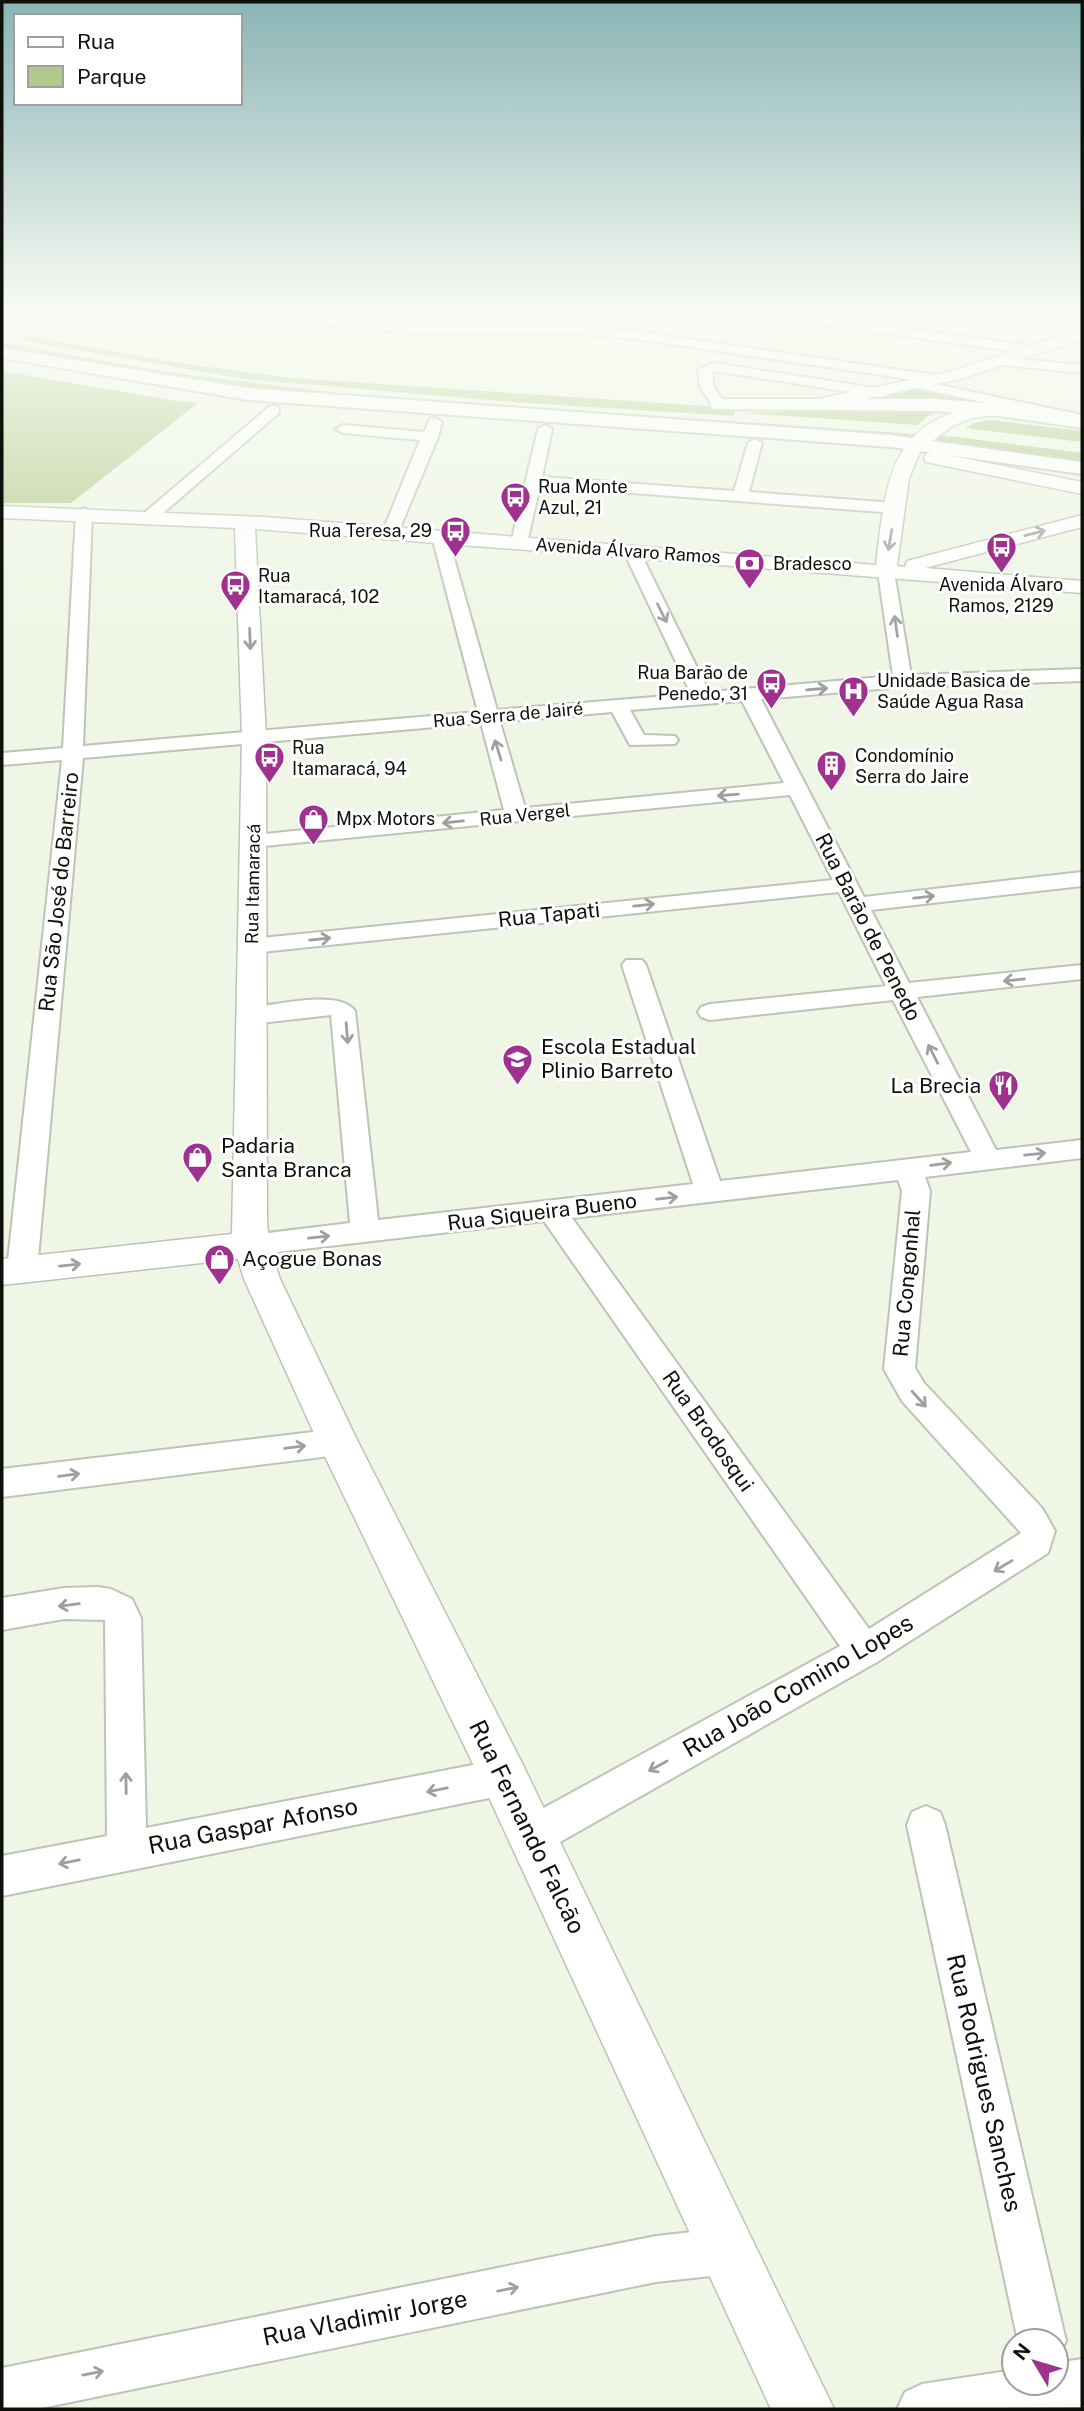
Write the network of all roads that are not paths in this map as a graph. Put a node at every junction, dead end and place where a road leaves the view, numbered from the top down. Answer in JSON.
{"nodes":[{"id":1,"x":264,"y":419,"type":"edge"},
{"id":2,"x":342,"y":419,"type":"edge"},
{"id":3,"x":489,"y":419,"type":"edge"},
{"id":4,"x":546,"y":419,"type":"edge"},
{"id":5,"x":622,"y":419,"type":"edge"},
{"id":6,"x":956,"y":419,"type":"edge"},
{"id":7,"x":343,"y":429,"type":"dead end"},
{"id":8,"x":545,"y":429,"type":"junction"},
{"id":9,"x":433,"y":430,"type":"junction"},
{"id":10,"x":734,"y":441,"type":"junction"},
{"id":11,"x":755,"y":443,"type":"junction"},
{"id":12,"x":922,"y":447,"type":"junction"},
{"id":13,"x":1082,"y":450,"type":"edge"},
{"id":14,"x":1082,"y":468,"type":"edge"},
{"id":15,"x":1082,"y":478,"type":"edge"},
{"id":16,"x":534,"y":481,"type":"junction"},
{"id":17,"x":1082,"y":488,"type":"edge"},
{"id":18,"x":740,"y":496,"type":"junction"},
{"id":19,"x":895,"y":508,"type":"junction"},
{"id":20,"x":2,"y":513,"type":"edge"},
{"id":21,"x":84,"y":516,"type":"junction"},
{"id":22,"x":149,"y":517,"type":"junction"},
{"id":23,"x":174,"y":519,"type":"junction"},
{"id":24,"x":1082,"y":521,"type":"edge"},
{"id":25,"x":245,"y":522,"type":"junction"},
{"id":26,"x":390,"y":533,"type":"junction"},
{"id":27,"x":440,"y":537,"type":"junction"},
{"id":28,"x":520,"y":543,"type":"junction"},
{"id":29,"x":632,"y":552,"type":"junction"},
{"id":30,"x":948,"y":567,"type":"junction"},
{"id":31,"x":887,"y":572,"type":"junction"},
{"id":32,"x":1082,"y":587,"type":"edge"},
{"id":33,"x":1082,"y":675,"type":"edge"},
{"id":34,"x":903,"y":681,"type":"junction"},
{"id":35,"x":749,"y":695,"type":"junction"},
{"id":36,"x":703,"y":699,"type":"junction"},
{"id":37,"x":618,"y":706,"type":"junction"},
{"id":38,"x":488,"y":717,"type":"junction"},
{"id":39,"x":254,"y":737,"type":"junction"},
{"id":40,"x":668,"y":740,"type":"dead end"},
{"id":41,"x":73,"y":753,"type":"junction"},
{"id":42,"x":2,"y":759,"type":"edge"},
{"id":43,"x":796,"y":788,"type":"junction"},
{"id":44,"x":516,"y":816,"type":"junction"},
{"id":45,"x":253,"y":841,"type":"junction"},
{"id":46,"x":1082,"y":879,"type":"edge"},
{"id":47,"x":851,"y":895,"type":"junction"},
{"id":48,"x":252,"y":946,"type":"junction"},
{"id":49,"x":634,"y":965,"type":"dead end"},
{"id":50,"x":1082,"y":972,"type":"edge"},
{"id":51,"x":902,"y":993,"type":"junction"},
{"id":52,"x":710,"y":1012,"type":"dead end"},
{"id":53,"x":251,"y":1016,"type":"junction"},
{"id":54,"x":1082,"y":1149,"type":"edge"},
{"id":55,"x":987,"y":1158,"type":"junction"},
{"id":56,"x":908,"y":1168,"type":"junction"},
{"id":57,"x":710,"y":1193,"type":"junction"},
{"id":58,"x":552,"y":1211,"type":"junction"},
{"id":59,"x":365,"y":1232,"type":"junction"},
{"id":60,"x":251,"y":1245,"type":"junction"},
{"id":61,"x":12,"y":1271,"type":"edge"},
{"id":62,"x":338,"y":1442,"type":"junction"},
{"id":63,"x":2,"y":1483,"type":"edge"},
{"id":64,"x":1030,"y":1518,"type":"joint"},
{"id":65,"x":2,"y":1614,"type":"edge"},
{"id":66,"x":864,"y":1651,"type":"junction"},
{"id":67,"x":504,"y":1777,"type":"junction"},
{"id":68,"x":926,"y":1825,"type":"dead end"},
{"id":69,"x":532,"y":1836,"type":"junction"},
{"id":70,"x":127,"y":1851,"type":"junction"},
{"id":71,"x":2,"y":1876,"type":"edge"},
{"id":72,"x":729,"y":2251,"type":"junction"},
{"id":73,"x":1039,"y":2327,"type":"edge"},
{"id":74,"x":2,"y":2392,"type":"edge"},
{"id":75,"x":49,"y":2396,"type":"edge"},
{"id":76,"x":1000,"y":2396,"type":"edge"},
{"id":77,"x":803,"y":2409,"type":"edge"},
{"id":78,"x":922,"y":2409,"type":"edge"}],
"edges":[{"from":1,"to":22,"type":"street"},
{"from":2,"to":9,"type":"highway"},
{"from":3,"to":10,"type":"highway"},
{"from":4,"to":12,"type":"highway"},
{"from":5,"to":12,"type":"highway"},
{"from":6,"to":12,"type":"main road"},
{"from":7,"to":9,"type":"street"},
{"from":8,"to":9,"type":"highway"},
{"from":8,"to":10,"type":"highway"},
{"from":8,"to":16,"type":"street"},
{"from":9,"to":26,"type":"street"},
{"from":10,"to":11,"type":"highway"},
{"from":11,"to":12,"type":"highway"},
{"from":11,"to":18,"type":"street"},
{"from":12,"to":13,"type":"highway"},
{"from":12,"to":14,"type":"highway"},
{"from":12,"to":15,"type":"highway"},
{"from":12,"to":17,"type":"main road"},
{"from":12,"to":19,"type":"main road"},
{"from":16,"to":18,"type":"street"},
{"from":16,"to":28,"type":"street"},
{"from":18,"to":19,"type":"street"},
{"from":19,"to":31,"type":"main road","one_way":true},
{"from":20,"to":21,"type":"main road","name":"Avenida Álvaro Ramos"},
{"from":21,"to":22,"type":"main road","name":"Avenida Álvaro Ramos"},
{"from":21,"to":23,"type":"main road","name":"Avenida Álvaro Ramos"},
{"from":21,"to":41,"type":"street","name":"Rua São José do Barreiro"},
{"from":22,"to":23,"type":"main road","name":"Avenida Álvaro Ramos"},
{"from":23,"to":25,"type":"main road","name":"Avenida Álvaro Ramos"},
{"from":30,"to":24,"type":"main road","one_way":true},
{"from":25,"to":26,"type":"main road","name":"Avenida Álvaro Ramos"},
{"from":25,"to":39,"type":"main road","name":"Rua Itamaracá","one_way":true},
{"from":26,"to":27,"type":"main road","name":"Avenida Álvaro Ramos"},
{"from":27,"to":28,"type":"main road","name":"Avenida Álvaro Ramos"},
{"from":27,"to":38,"type":"street"},
{"from":28,"to":29,"type":"main road","name":"Avenida Álvaro Ramos"},
{"from":29,"to":31,"type":"main road","name":"Avenida Álvaro Ramos"},
{"from":29,"to":36,"type":"street","one_way":true},
{"from":30,"to":31,"type":"main road","name":"Avenida Álvaro Ramos"},
{"from":30,"to":32,"type":"main road","name":"Avenida Álvaro Ramos"},
{"from":34,"to":31,"type":"street","one_way":true},
{"from":33,"to":34,"type":"street","name":"Rua Serra de Jairé"},
{"from":35,"to":34,"type":"street","name":"Rua Serra de Jairé","one_way":true},
{"from":35,"to":36,"type":"street","name":"Rua Serra de Jairé"},
{"from":35,"to":43,"type":"street","name":"Rua Barão de Penedo"},
{"from":36,"to":37,"type":"street","name":"Rua Serra de Jairé"},
{"from":37,"to":38,"type":"street","name":"Rua Serra de Jairé"},
{"from":37,"to":40,"type":"street"},
{"from":38,"to":39,"type":"street","name":"Rua Serra de Jairé"},
{"from":44,"to":38,"type":"street","one_way":true},
{"from":39,"to":41,"type":"street","name":"Rua Serra de Jairé"},
{"from":39,"to":45,"type":"main road","name":"Rua Itamaracá"},
{"from":41,"to":42,"type":"street","name":"Rua Serra de Jairé"},
{"from":41,"to":61,"type":"street","name":"Rua São José do Barreiro"},
{"from":43,"to":44,"type":"street","name":"Rua Vergel","one_way":true},
{"from":43,"to":47,"type":"street","name":"Rua Barão de Penedo"},
{"from":44,"to":45,"type":"street","name":"Rua Vergel","one_way":true},
{"from":45,"to":48,"type":"main road","name":"Rua Itamaracá"},
{"from":47,"to":46,"type":"street","name":"Rua Tapati","one_way":true},
{"from":48,"to":47,"type":"street","name":"Rua Tapati","one_way":true},
{"from":47,"to":51,"type":"street","name":"Rua Barão de Penedo"},
{"from":48,"to":53,"type":"main road","name":"Rua Itamaracá"},
{"from":49,"to":57,"type":"street"},
{"from":50,"to":51,"type":"street","one_way":true},
{"from":51,"to":52,"type":"street"},
{"from":55,"to":51,"type":"street","name":"Rua Barão de Penedo","one_way":true},
{"from":53,"to":59,"type":"street","one_way":true},
{"from":53,"to":60,"type":"main road","name":"Rua Itamaracá"},
{"from":55,"to":54,"type":"street","name":"Rua Siqueira Bueno","one_way":true},
{"from":56,"to":55,"type":"street","name":"Rua Siqueira Bueno","one_way":true},
{"from":56,"to":57,"type":"street","name":"Rua Siqueira Bueno"},
{"from":56,"to":64,"type":"street","name":"Rua Congonhal","one_way":true},
{"from":58,"to":57,"type":"street","name":"Rua Siqueira Bueno","one_way":true},
{"from":58,"to":59,"type":"street","name":"Rua Siqueira Bueno"},
{"from":58,"to":66,"type":"street","name":"Rua Brodosqui"},
{"from":60,"to":59,"type":"street","name":"Rua Siqueira Bueno","one_way":true},
{"from":61,"to":60,"type":"main road","name":"Rua Siqueira Bueno","one_way":true},
{"from":60,"to":62,"type":"main road","name":"Rua Fernando Falcão"},
{"from":63,"to":62,"type":"street","one_way":true},
{"from":62,"to":67,"type":"main road","name":"Rua Fernando Falcão"},
{"from":64,"to":66,"type":"street","name":"Rua João Comino Lopes","one_way":true},
{"from":70,"to":65,"type":"street","one_way":true},
{"from":66,"to":69,"type":"street","name":"Rua João Comino Lopes","one_way":true},
{"from":67,"to":69,"type":"main road","name":"Rua Fernando Falcão"},
{"from":67,"to":70,"type":"street","name":"Rua Gaspar Afonso","one_way":true},
{"from":68,"to":73,"type":"street","name":"Rua Rodrigues Sanches"},
{"from":69,"to":72,"type":"main road","name":"Rua Fernando Falcão"},
{"from":70,"to":71,"type":"street","name":"Rua Gaspar Afonso","one_way":true},
{"from":75,"to":72,"type":"street","name":"Rua Vladimir Jorge","one_way":true},
{"from":72,"to":77,"type":"main road","name":"Rua Fernando Falcão"},
{"from":74,"to":75,"type":"street","name":"Rua Vladimir Jorge"},
{"from":76,"to":78,"type":"street"}]}
